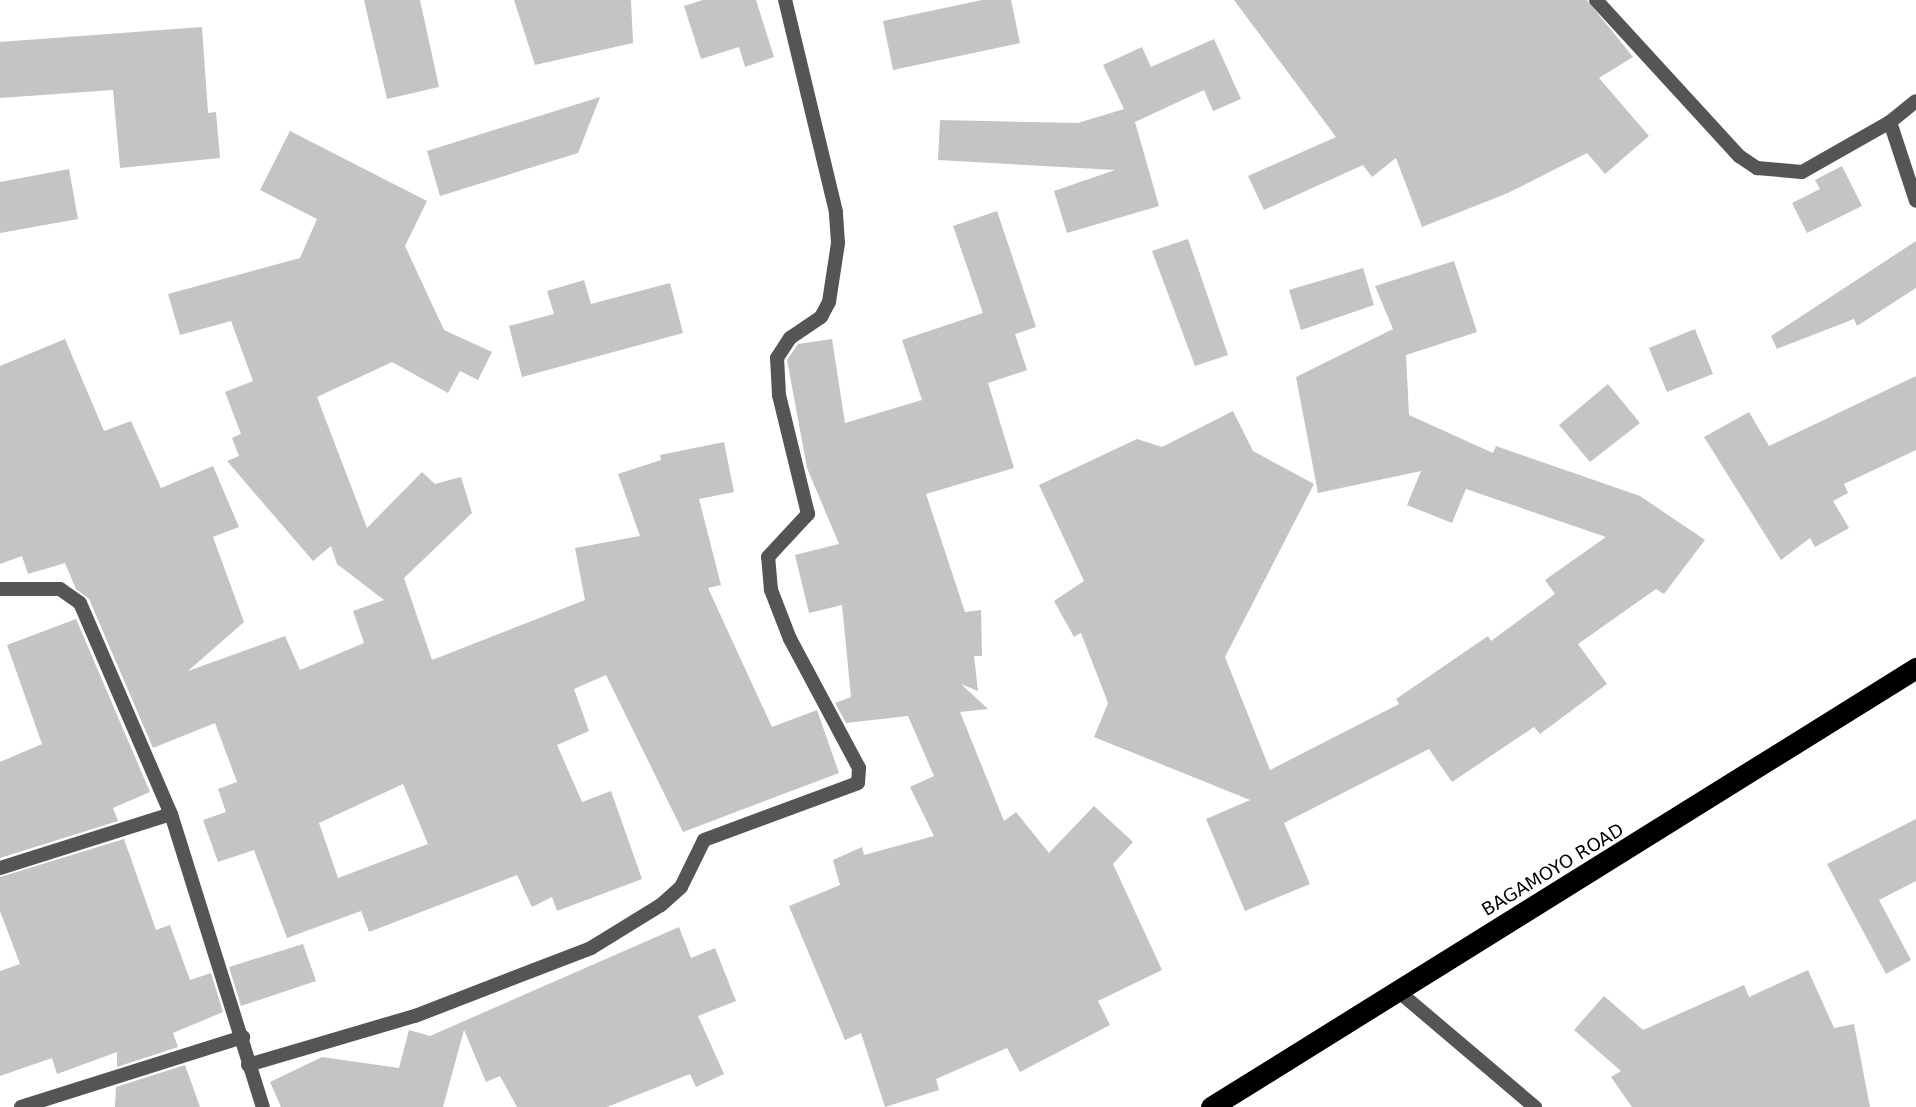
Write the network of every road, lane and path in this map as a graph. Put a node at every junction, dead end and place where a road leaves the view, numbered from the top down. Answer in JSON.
{"nodes":[{"id":1,"x":785,"y":0,"type":"edge"},
{"id":2,"x":1596,"y":0,"type":"edge"},
{"id":3,"x":1916,"y":101,"type":"edge"},
{"id":4,"x":1891,"y":122,"type":"junction"},
{"id":5,"x":1916,"y":201,"type":"edge"},
{"id":6,"x":0,"y":589,"type":"edge"},
{"id":7,"x":1916,"y":668,"type":"edge"},
{"id":8,"x":171,"y":814,"type":"junction"},
{"id":9,"x":0,"y":868,"type":"edge"},
{"id":10,"x":1398,"y":991,"type":"junction"},
{"id":11,"x":243,"y":1037,"type":"junction"},
{"id":12,"x":248,"y":1065,"type":"junction"},
{"id":13,"x":21,"y":1107,"type":"edge"},
{"id":14,"x":263,"y":1107,"type":"edge"},
{"id":15,"x":1211,"y":1107,"type":"edge"},
{"id":16,"x":1535,"y":1107,"type":"edge"}],
"edges":[{"from":1,"to":12,"type":"street"},
{"from":2,"to":4,"type":"street"},
{"from":3,"to":4,"type":"street"},
{"from":4,"to":5,"type":"street"},
{"from":6,"to":8,"type":"street"},
{"from":7,"to":10,"type":"highway","name":"BAGAMOYO ROAD"},
{"from":8,"to":9,"type":"street"},
{"from":8,"to":11,"type":"street"},
{"from":10,"to":15,"type":"highway","name":"BAGAMOYO ROAD"},
{"from":10,"to":16,"type":"street"},
{"from":11,"to":12,"type":"street"},
{"from":11,"to":13,"type":"street"},
{"from":12,"to":14,"type":"street"}]}
